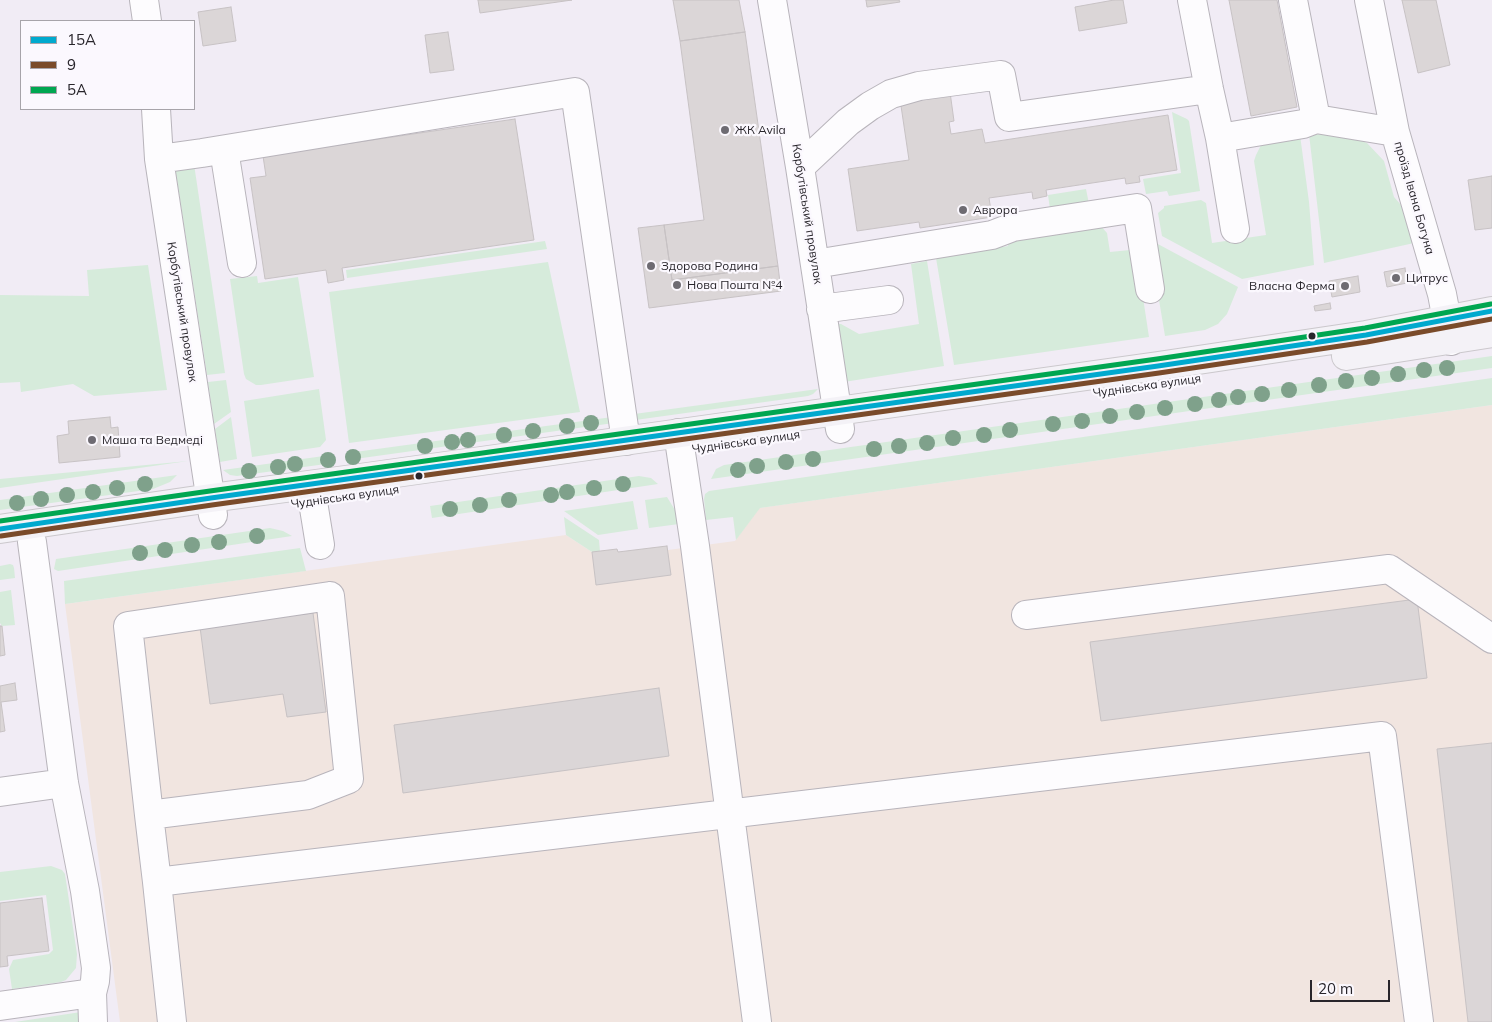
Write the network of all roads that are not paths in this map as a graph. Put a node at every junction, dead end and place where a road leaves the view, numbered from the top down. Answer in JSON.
{"nodes":[{"id":1,"x":144,"y":0,"type":"edge"},
{"id":2,"x":772,"y":0,"type":"edge"},
{"id":3,"x":1192,"y":0,"type":"edge"},
{"id":4,"x":1293,"y":0,"type":"edge"},
{"id":5,"x":1368,"y":0,"type":"edge"},
{"id":6,"x":147,"y":20,"type":"edge"},
{"id":7,"x":1209,"y":89,"type":"junction"},
{"id":8,"x":156,"y":110,"type":"edge"},
{"id":9,"x":1316,"y":120,"type":"junction"},
{"id":10,"x":1395,"y":132,"type":"junction"},
{"id":11,"x":1220,"y":138,"type":"junction"},
{"id":12,"x":224,"y":150,"type":"junction"},
{"id":13,"x":159,"y":158,"type":"junction"},
{"id":14,"x":800,"y":168,"type":"junction"},
{"id":15,"x":1235,"y":229,"type":"dead end"},
{"id":16,"x":242,"y":263,"type":"dead end"},
{"id":17,"x":814,"y":264,"type":"junction"},
{"id":18,"x":1150,"y":289,"type":"dead end"},
{"id":19,"x":889,"y":300,"type":"dead end"},
{"id":20,"x":821,"y":309,"type":"junction"},
{"id":21,"x":1492,"y":310,"type":"edge"},
{"id":22,"x":1449,"y":330,"type":"junction"},
{"id":23,"x":1492,"y":333,"type":"edge"},
{"id":24,"x":839,"y":420,"type":"junction"},
{"id":25,"x":626,"y":441,"type":"junction"},
{"id":26,"x":679,"y":442,"type":"junction"},
{"id":27,"x":312,"y":502,"type":"junction"},
{"id":28,"x":212,"y":507,"type":"junction"},
{"id":29,"x":0,"y":529,"type":"edge"},
{"id":30,"x":32,"y":542,"type":"junction"},
{"id":31,"x":320,"y":545,"type":"dead end"},
{"id":32,"x":0,"y":547,"type":"edge"},
{"id":33,"x":1026,"y":615,"type":"dead end"},
{"id":34,"x":1492,"y":639,"type":"edge"},
{"id":35,"x":64,"y":783,"type":"junction"},
{"id":36,"x":0,"y":792,"type":"edge"},
{"id":37,"x":730,"y":813,"type":"junction"},
{"id":38,"x":149,"y":815,"type":"junction"},
{"id":39,"x":156,"y":882,"type":"junction"},
{"id":40,"x":92,"y":993,"type":"junction"},
{"id":41,"x":0,"y":1006,"type":"edge"},
{"id":42,"x":93,"y":1022,"type":"edge"},
{"id":43,"x":172,"y":1022,"type":"edge"},
{"id":44,"x":757,"y":1022,"type":"edge"},
{"id":45,"x":1419,"y":1022,"type":"edge"}],
"edges":[{"from":1,"to":6,"type":"street"},
{"from":2,"to":14,"type":"street","name":"Корбутівський провулок"},
{"from":3,"to":7,"type":"street"},
{"from":4,"to":9,"type":"street"},
{"from":5,"to":10,"type":"street"},
{"from":7,"to":11,"type":"street"},
{"from":7,"to":14,"type":"street"},
{"from":8,"to":13,"type":"street","name":"Корбутівський провулок"},
{"from":9,"to":10,"type":"street","name":"проїзд Івана Богуна"},
{"from":9,"to":11,"type":"street","name":"проїзд Івана Богуна"},
{"from":10,"to":22,"type":"street","name":"проїзд Івана Богуна"},
{"from":11,"to":15,"type":"street"},
{"from":12,"to":13,"type":"street"},
{"from":12,"to":16,"type":"street"},
{"from":12,"to":25,"type":"street"},
{"from":13,"to":28,"type":"street","name":"Корбутівський провулок"},
{"from":14,"to":17,"type":"street","name":"Корбутівський провулок"},
{"from":17,"to":18,"type":"street"},
{"from":17,"to":20,"type":"street","name":"Корбутівський провулок"},
{"from":19,"to":20,"type":"street"},
{"from":20,"to":24,"type":"street","name":"Корбутівський провулок"},
{"from":21,"to":22,"type":"main road","name":"Чуднівська вулиця"},
{"from":22,"to":23,"type":"main road","name":"Чуднівська вулиця"},
{"from":22,"to":24,"type":"main road","name":"Чуднівська вулиця"},
{"from":24,"to":26,"type":"main road","name":"Чуднівська вулиця"},
{"from":25,"to":26,"type":"main road","name":"Чуднівська вулиця"},
{"from":25,"to":28,"type":"main road","name":"Чуднівська вулиця"},
{"from":26,"to":27,"type":"main road","name":"Чуднівська вулиця"},
{"from":26,"to":37,"type":"street"},
{"from":27,"to":28,"type":"main road","name":"Чуднівська вулиця"},
{"from":27,"to":31,"type":"street"},
{"from":28,"to":29,"type":"main road","name":"Чуднівська вулиця"},
{"from":28,"to":30,"type":"main road","name":"Чуднівська вулиця"},
{"from":30,"to":32,"type":"main road","name":"Чуднівська вулиця"},
{"from":30,"to":35,"type":"street"},
{"from":33,"to":34,"type":"street"},
{"from":35,"to":36,"type":"street"},
{"from":35,"to":40,"type":"street"},
{"from":37,"to":39,"type":"street"},
{"from":37,"to":44,"type":"street"},
{"from":37,"to":45,"type":"street"},
{"from":38,"to":38,"type":"street"},
{"from":38,"to":39,"type":"street"},
{"from":39,"to":43,"type":"street"},
{"from":40,"to":41,"type":"street"},
{"from":40,"to":42,"type":"street"}]}
